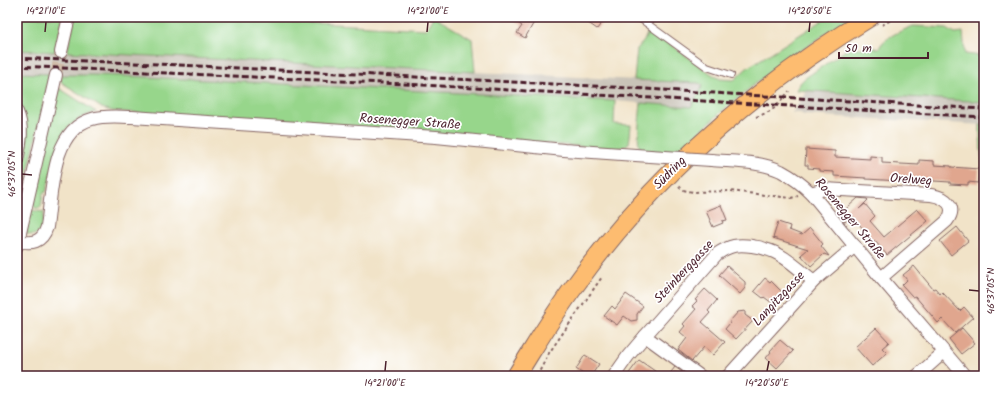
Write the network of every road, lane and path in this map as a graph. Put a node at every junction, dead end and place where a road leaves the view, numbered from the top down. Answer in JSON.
{"nodes":[{"id":1,"x":69,"y":17,"type":"edge"},
{"id":2,"x":638,"y":17,"type":"edge"},
{"id":3,"x":870,"y":17,"type":"edge"},
{"id":4,"x":61,"y":52,"type":"tunnel mouth"},
{"id":5,"x":56,"y":75,"type":"tunnel mouth"},
{"id":6,"x":731,"y":75,"type":"dead end"},
{"id":7,"x":17,"y":112,"type":"edge"},
{"id":8,"x":17,"y":161,"type":"edge"},
{"id":9,"x":677,"y":183,"type":"dead end"},
{"id":10,"x":811,"y":193,"type":"junction"},
{"id":11,"x":17,"y":243,"type":"edge"},
{"id":12,"x":855,"y":246,"type":"junction"},
{"id":13,"x":602,"y":276,"type":"dead end"},
{"id":14,"x":881,"y":278,"type":"junction"},
{"id":15,"x":814,"y":281,"type":"junction"},
{"id":16,"x":645,"y":336,"type":"junction"},
{"id":17,"x":944,"y":352,"type":"junction"},
{"id":18,"x":516,"y":376,"type":"edge"},
{"id":19,"x":537,"y":376,"type":"edge"},
{"id":20,"x":614,"y":376,"type":"edge"},
{"id":21,"x":700,"y":376,"type":"edge"},
{"id":22,"x":728,"y":376,"type":"edge"},
{"id":23,"x":917,"y":376,"type":"edge"},
{"id":24,"x":965,"y":376,"type":"edge"}],
"edges":[{"from":1,"to":4,"type":"street"},
{"from":2,"to":6,"type":"lane"},
{"from":3,"to":18,"type":"main road","name":"Südring"},
{"from":5,"to":11,"type":"street","name":"Rosenegger Straße"},
{"from":7,"to":8,"type":"street"},
{"from":9,"to":10,"type":"path"},
{"from":10,"to":11,"type":"street","name":"Rosenegger Straße","bridge":true},
{"from":10,"to":12,"type":"street","name":"Rosenegger Straße"},
{"from":10,"to":14,"type":"street","name":"Orelweg"},
{"from":12,"to":14,"type":"street","name":"Rosenegger Straße"},
{"from":12,"to":15,"type":"street","name":"Langitzgasse"},
{"from":13,"to":19,"type":"path"},
{"from":14,"to":17,"type":"street","name":"Rosenegger Straße"},
{"from":15,"to":16,"type":"street","name":"Steinberggasse"},
{"from":15,"to":22,"type":"street","name":"Langitzgasse"},
{"from":16,"to":20,"type":"street","name":"Steinberggasse"},
{"from":16,"to":21,"type":"street"},
{"from":17,"to":23,"type":"street"},
{"from":17,"to":24,"type":"street","name":"Rosenegger Straße"}]}
